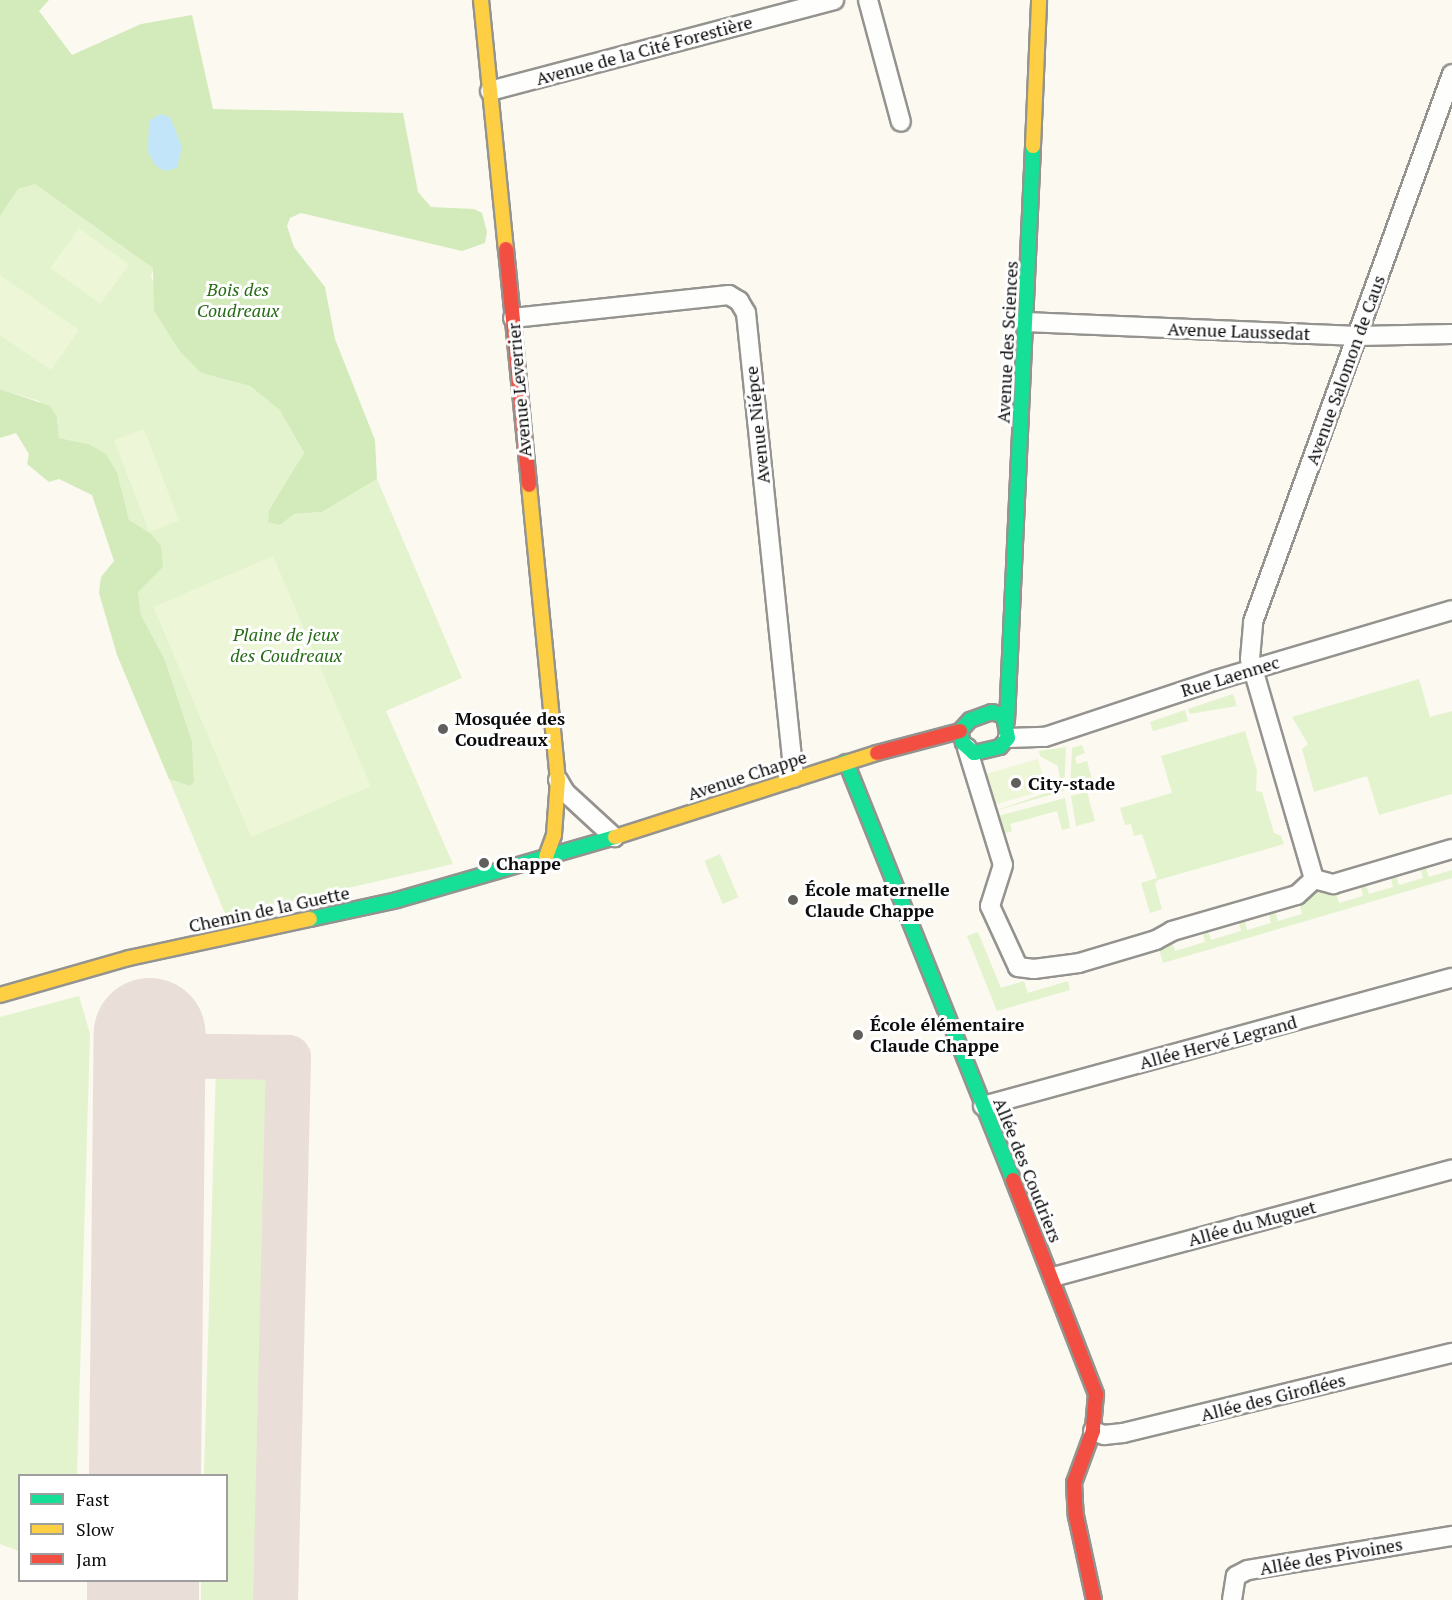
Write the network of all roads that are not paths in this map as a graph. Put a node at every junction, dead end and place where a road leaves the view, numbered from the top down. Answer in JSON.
{"nodes":[{"id":1,"x":481,"y":0,"type":"edge"},
{"id":2,"x":834,"y":0,"type":"edge"},
{"id":3,"x":868,"y":0,"type":"edge"},
{"id":4,"x":1039,"y":0,"type":"edge"},
{"id":5,"x":1452,"y":74,"type":"edge"},
{"id":6,"x":490,"y":91,"type":"junction"},
{"id":7,"x":901,"y":122,"type":"dead end"},
{"id":8,"x":513,"y":318,"type":"junction"},
{"id":9,"x":1025,"y":322,"type":"junction"},
{"id":10,"x":1452,"y":334,"type":"edge"},
{"id":11,"x":1358,"y":336,"type":"junction"},
{"id":12,"x":1452,"y":610,"type":"edge"},
{"id":13,"x":1252,"y":669,"type":"junction"},
{"id":14,"x":1010,"y":686,"type":"junction"},
{"id":15,"x":992,"y":712,"type":"junction"},
{"id":16,"x":1008,"y":730,"type":"junction"},
{"id":17,"x":963,"y":740,"type":"junction"},
{"id":18,"x":846,"y":762,"type":"junction"},
{"id":19,"x":794,"y":778,"type":"junction"},
{"id":20,"x":558,"y":780,"type":"junction"},
{"id":21,"x":584,"y":808,"type":"junction"},
{"id":22,"x":557,"y":816,"type":"junction"},
{"id":23,"x":614,"y":837,"type":"junction"},
{"id":24,"x":1452,"y":849,"type":"edge"},
{"id":25,"x":546,"y":857,"type":"junction"},
{"id":26,"x":1314,"y":879,"type":"junction"},
{"id":27,"x":1452,"y":978,"type":"edge"},
{"id":28,"x":0,"y":994,"type":"edge"},
{"id":29,"x":983,"y":1106,"type":"junction"},
{"id":30,"x":1452,"y":1169,"type":"edge"},
{"id":31,"x":1053,"y":1277,"type":"junction"},
{"id":32,"x":1452,"y":1353,"type":"edge"},
{"id":33,"x":1093,"y":1431,"type":"junction"},
{"id":34,"x":1452,"y":1536,"type":"edge"},
{"id":35,"x":1094,"y":1600,"type":"edge"},
{"id":36,"x":1232,"y":1600,"type":"edge"}],
"edges":[{"from":1,"to":6,"type":"street","name":"Avenue Leverrier"},
{"from":2,"to":6,"type":"street","name":"Avenue de la Cité Forestière"},
{"from":3,"to":7,"type":"street"},
{"from":4,"to":9,"type":"street","name":"Avenue des Sciences"},
{"from":5,"to":11,"type":"street","name":"Avenue Salomon de Caus"},
{"from":6,"to":8,"type":"street","name":"Avenue Leverrier"},
{"from":8,"to":19,"type":"street","name":"Avenue Niépce"},
{"from":8,"to":20,"type":"street","name":"Avenue Leverrier"},
{"from":9,"to":11,"type":"street","name":"Avenue Laussedat"},
{"from":9,"to":14,"type":"street","name":"Avenue des Sciences"},
{"from":10,"to":11,"type":"street","name":"Avenue Laussedat"},
{"from":11,"to":13,"type":"street","name":"Avenue Salomon de Caus"},
{"from":12,"to":13,"type":"street","name":"Rue Laennec"},
{"from":13,"to":16,"type":"street","name":"Rue Laennec"},
{"from":13,"to":26,"type":"street","name":"Avenue Salomon de Caus"},
{"from":14,"to":15,"type":"street"},
{"from":14,"to":16,"type":"street","name":"Avenue des Sciences"},
{"from":15,"to":16,"type":"street"},
{"from":15,"to":17,"type":"street"},
{"from":16,"to":17,"type":"street"},
{"from":17,"to":18,"type":"street","name":"Avenue Chappe"},
{"from":17,"to":26,"type":"street"},
{"from":18,"to":19,"type":"street","name":"Avenue Chappe"},
{"from":18,"to":29,"type":"street","name":"Allée des Coudriers"},
{"from":19,"to":23,"type":"street","name":"Avenue Chappe"},
{"from":20,"to":21,"type":"street"},
{"from":20,"to":22,"type":"street","name":"Avenue Leverrier"},
{"from":21,"to":22,"type":"street"},
{"from":21,"to":23,"type":"street"},
{"from":22,"to":25,"type":"street","name":"Avenue Leverrier"},
{"from":23,"to":25,"type":"street","name":"Avenue Chappe"},
{"from":24,"to":26,"type":"street"},
{"from":25,"to":28,"type":"street","name":"Chemin de la Guette"},
{"from":27,"to":29,"type":"street","name":"Allée Hervé Legrand"},
{"from":29,"to":31,"type":"street","name":"Allée des Coudriers"},
{"from":30,"to":31,"type":"street","name":"Allée du Muguet"},
{"from":31,"to":33,"type":"street","name":"Allée des Coudriers"},
{"from":32,"to":33,"type":"street","name":"Allée des Giroflées"},
{"from":33,"to":35,"type":"street","name":"Allée des Coudriers"},
{"from":34,"to":36,"type":"street","name":"Allée des Pivoines"}]}
